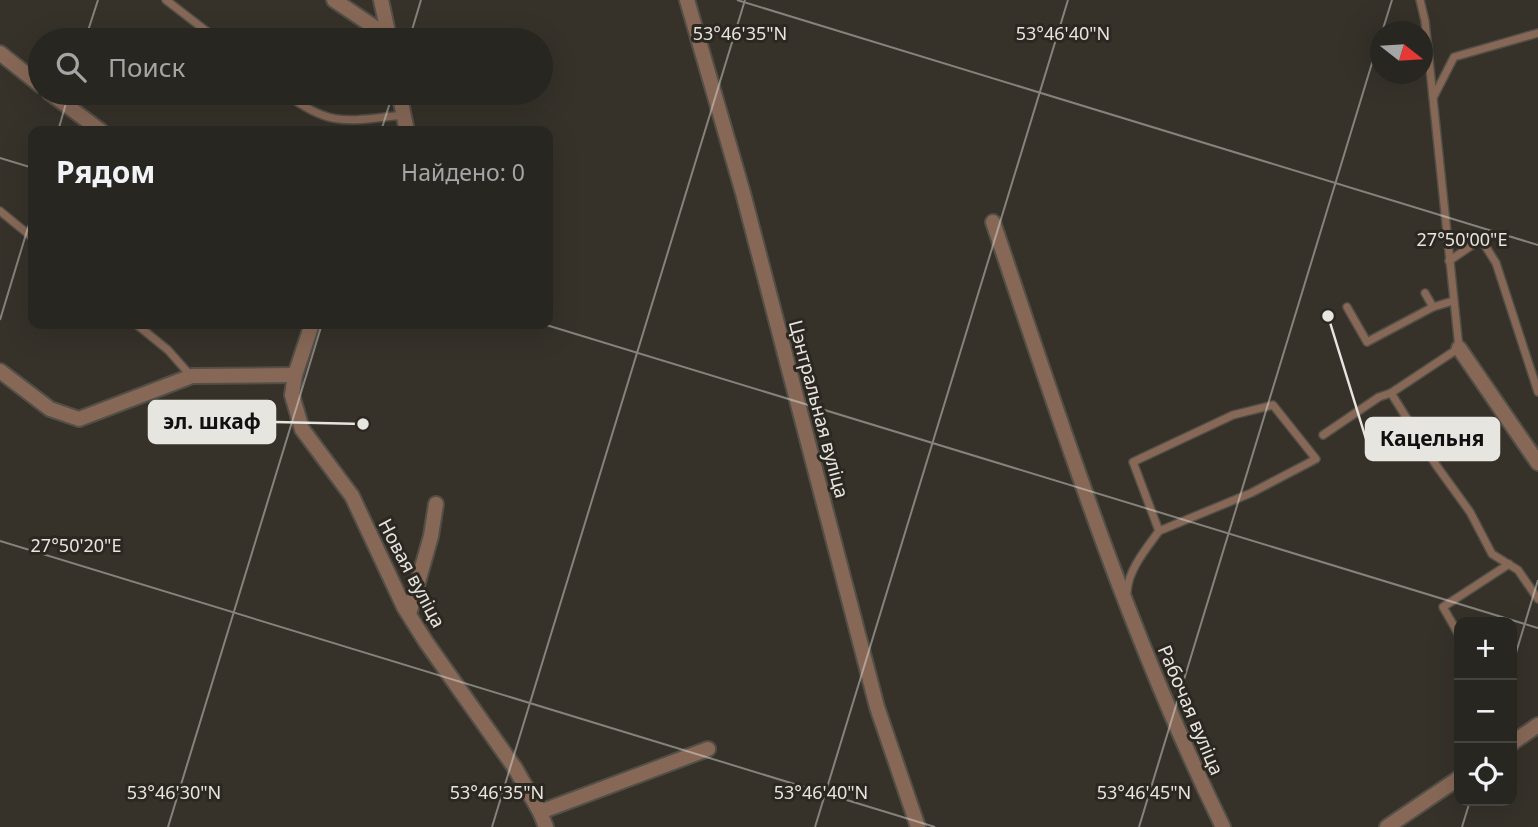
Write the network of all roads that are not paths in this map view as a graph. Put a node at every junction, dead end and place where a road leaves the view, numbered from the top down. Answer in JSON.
{"nodes":[{"id":1,"x":166,"y":0,"type":"edge"},
{"id":2,"x":334,"y":0,"type":"edge"},
{"id":3,"x":381,"y":0,"type":"edge"},
{"id":4,"x":687,"y":0,"type":"edge"},
{"id":5,"x":1420,"y":0,"type":"edge"},
{"id":6,"x":202,"y":28,"type":"edge"},
{"id":7,"x":373,"y":28,"type":"edge"},
{"id":8,"x":387,"y":28,"type":"edge"},
{"id":9,"x":1538,"y":33,"type":"edge"},
{"id":10,"x":0,"y":53,"type":"edge"},
{"id":11,"x":28,"y":75,"type":"edge"},
{"id":12,"x":1433,"y":96,"type":"junction"},
{"id":13,"x":66,"y":105,"type":"edge"},
{"id":14,"x":302,"y":105,"type":"edge"},
{"id":15,"x":402,"y":105,"type":"edge"},
{"id":16,"x":404,"y":115,"type":"junction"},
{"id":17,"x":94,"y":126,"type":"edge"},
{"id":18,"x":406,"y":126,"type":"edge"},
{"id":19,"x":0,"y":211,"type":"edge"},
{"id":20,"x":993,"y":222,"type":"dead end"},
{"id":21,"x":28,"y":235,"type":"edge"},
{"id":22,"x":1449,"y":261,"type":"junction"},
{"id":23,"x":1425,"y":293,"type":"dead end"},
{"id":24,"x":1453,"y":301,"type":"junction"},
{"id":25,"x":1347,"y":307,"type":"dead end"},
{"id":26,"x":1433,"y":307,"type":"junction"},
{"id":27,"x":142,"y":329,"type":"edge"},
{"id":28,"x":310,"y":329,"type":"edge"},
{"id":29,"x":1459,"y":348,"type":"junction"},
{"id":30,"x":0,"y":371,"type":"edge"},
{"id":31,"x":295,"y":375,"type":"junction"},
{"id":32,"x":192,"y":376,"type":"junction"},
{"id":33,"x":1538,"y":392,"type":"edge"},
{"id":34,"x":1391,"y":393,"type":"junction"},
{"id":35,"x":1323,"y":435,"type":"dead end"},
{"id":36,"x":1538,"y":462,"type":"edge"},
{"id":37,"x":436,"y":504,"type":"dead end"},
{"id":38,"x":1159,"y":531,"type":"junction"},
{"id":39,"x":1509,"y":564,"type":"junction"},
{"id":40,"x":1538,"y":599,"type":"edge"},
{"id":41,"x":1127,"y":607,"type":"junction"},
{"id":42,"x":409,"y":614,"type":"junction"},
{"id":43,"x":1454,"y":626,"type":"edge"},
{"id":44,"x":1538,"y":725,"type":"edge"},
{"id":45,"x":1517,"y":740,"type":"edge"},
{"id":46,"x":708,"y":749,"type":"dead end"},
{"id":47,"x":1454,"y":781,"type":"edge"},
{"id":48,"x":540,"y":812,"type":"junction"},
{"id":49,"x":546,"y":827,"type":"edge"},
{"id":50,"x":918,"y":827,"type":"edge"},
{"id":51,"x":1223,"y":827,"type":"edge"},
{"id":52,"x":1387,"y":827,"type":"edge"}],
"edges":[{"from":1,"to":6,"type":"lane"},
{"from":2,"to":7,"type":"street"},
{"from":3,"to":8,"type":"street"},
{"from":4,"to":50,"type":"street","name":"Цэнтральная вуліца"},
{"from":5,"to":12,"type":"lane"},
{"from":9,"to":12,"type":"lane"},
{"from":10,"to":11,"type":"street"},
{"from":12,"to":22,"type":"lane"},
{"from":13,"to":17,"type":"street"},
{"from":14,"to":16,"type":"lane"},
{"from":15,"to":16,"type":"street"},
{"from":16,"to":18,"type":"street"},
{"from":19,"to":21,"type":"lane"},
{"from":20,"to":41,"type":"street","name":"Рабочая вуліца"},
{"from":22,"to":24,"type":"lane"},
{"from":22,"to":33,"type":"lane"},
{"from":23,"to":26,"type":"lane"},
{"from":24,"to":26,"type":"lane"},
{"from":24,"to":29,"type":"lane"},
{"from":25,"to":26,"type":"lane"},
{"from":27,"to":32,"type":"lane"},
{"from":28,"to":31,"type":"street","name":"Новая вуліца"},
{"from":29,"to":34,"type":"lane"},
{"from":29,"to":36,"type":"street"},
{"from":30,"to":32,"type":"street"},
{"from":31,"to":32,"type":"street"},
{"from":31,"to":42,"type":"street","name":"Новая вуліца"},
{"from":34,"to":35,"type":"lane"},
{"from":34,"to":39,"type":"lane"},
{"from":37,"to":42,"type":"street"},
{"from":38,"to":38,"type":"lane"},
{"from":38,"to":41,"type":"lane"},
{"from":39,"to":40,"type":"lane"},
{"from":39,"to":43,"type":"lane"},
{"from":41,"to":51,"type":"street","name":"Рабочая вуліца"},
{"from":42,"to":48,"type":"street","name":"Новая вуліца"},
{"from":44,"to":45,"type":"street"},
{"from":46,"to":48,"type":"street"},
{"from":47,"to":52,"type":"street"},
{"from":48,"to":49,"type":"street","name":"Новая вуліца"}]}
